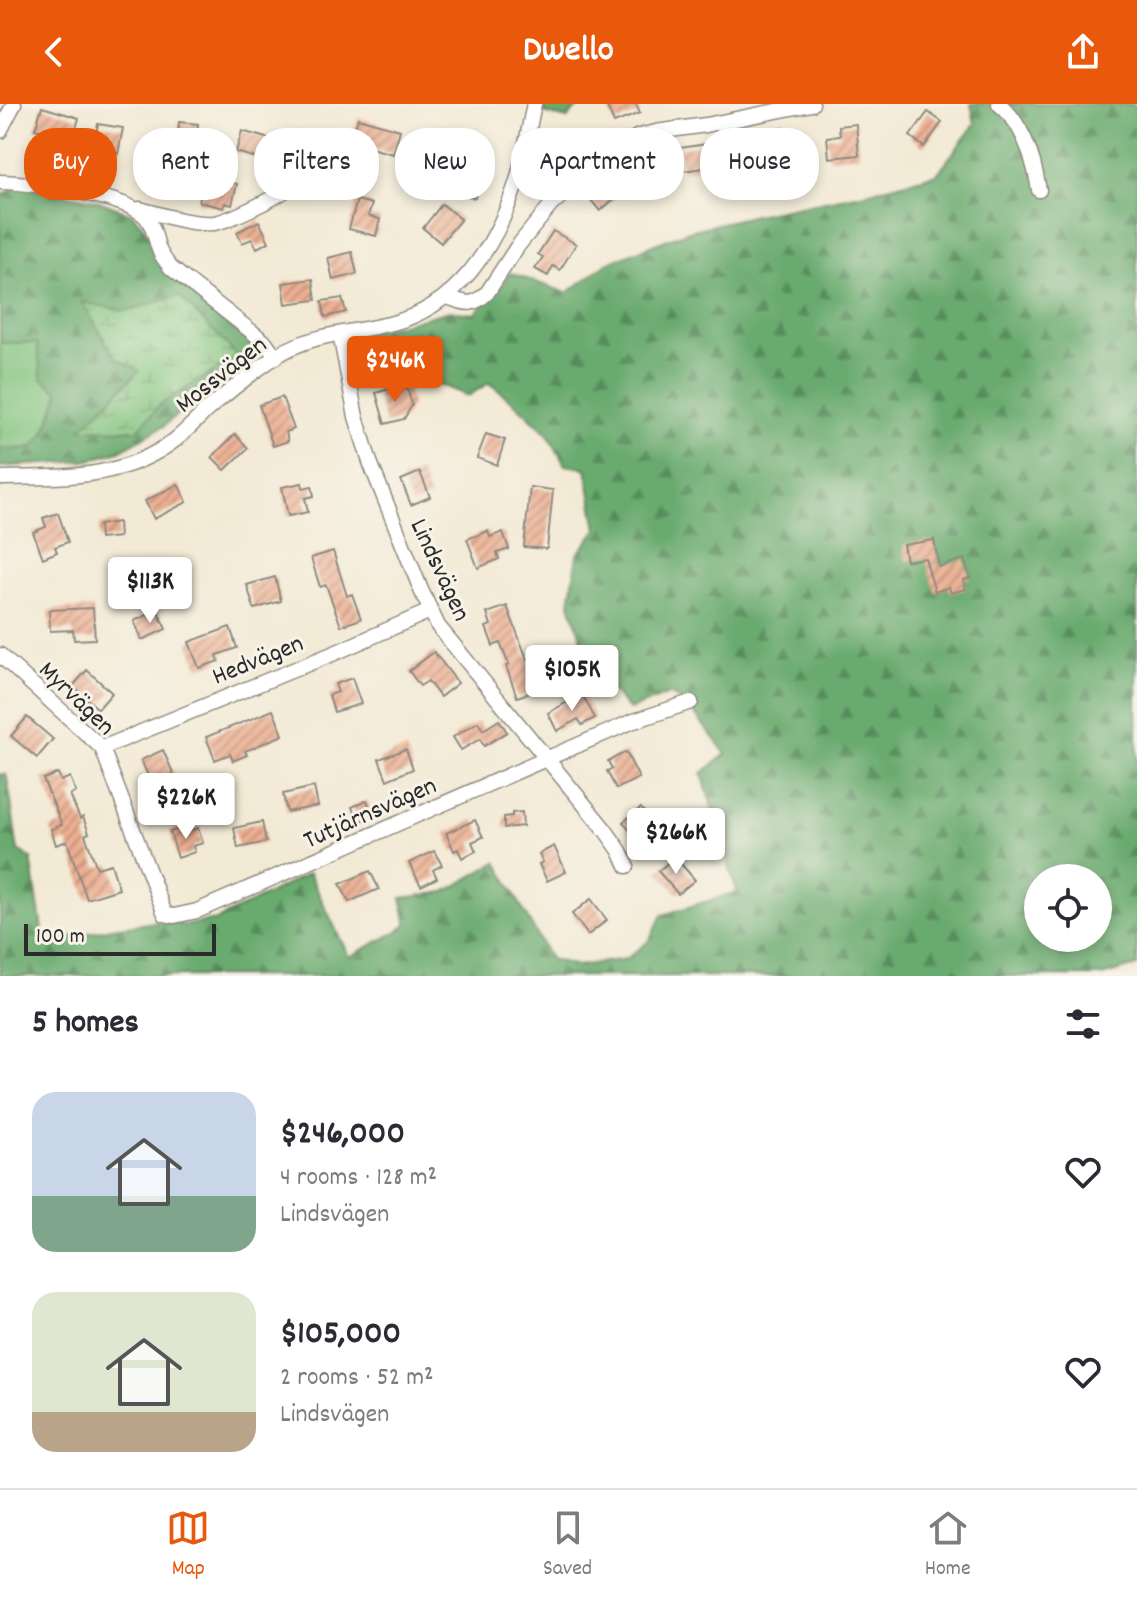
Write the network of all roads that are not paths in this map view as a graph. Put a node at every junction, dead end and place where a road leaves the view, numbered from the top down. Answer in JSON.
{"nodes":[{"id":1,"x":14,"y":104,"type":"edge"},
{"id":2,"x":534,"y":104,"type":"edge"},
{"id":3,"x":812,"y":104,"type":"edge"},
{"id":4,"x":999,"y":104,"type":"edge"},
{"id":5,"x":0,"y":131,"type":"edge"},
{"id":6,"x":0,"y":182,"type":"edge"},
{"id":7,"x":1039,"y":190,"type":"dead end"},
{"id":8,"x":266,"y":200,"type":"edge"},
{"id":9,"x":135,"y":208,"type":"junction"},
{"id":10,"x":447,"y":297,"type":"junction"},
{"id":11,"x":340,"y":334,"type":"junction"},
{"id":12,"x":276,"y":357,"type":"junction"},
{"id":13,"x":0,"y":478,"type":"edge"},
{"id":14,"x":430,"y":611,"type":"junction"},
{"id":15,"x":0,"y":655,"type":"edge"},
{"id":16,"x":691,"y":702,"type":"dead end"},
{"id":17,"x":102,"y":748,"type":"junction"},
{"id":18,"x":546,"y":758,"type":"junction"},
{"id":19,"x":627,"y":866,"type":"dead end"},
{"id":20,"x":165,"y":914,"type":"joint"}],
"edges":[{"from":1,"to":5,"type":"street"},
{"from":2,"to":10,"type":"street","name":"Mossvägen"},
{"from":3,"to":10,"type":"street"},
{"from":4,"to":7,"type":"street"},
{"from":6,"to":9,"type":"street"},
{"from":8,"to":9,"type":"street"},
{"from":9,"to":12,"type":"street"},
{"from":10,"to":11,"type":"street","name":"Mossvägen"},
{"from":11,"to":12,"type":"street","name":"Mossvägen"},
{"from":11,"to":14,"type":"street","name":"Lindsvägen"},
{"from":12,"to":13,"type":"street","name":"Mossvägen"},
{"from":14,"to":17,"type":"street","name":"Hedvägen"},
{"from":14,"to":18,"type":"street","name":"Lindsvägen"},
{"from":15,"to":17,"type":"street","name":"Myrvägen"},
{"from":16,"to":18,"type":"street","name":"Tutjärnsvägen"},
{"from":17,"to":20,"type":"street","name":"Myrvägen"},
{"from":18,"to":19,"type":"street","name":"Lindsvägen"},
{"from":18,"to":20,"type":"street","name":"Tutjärnsvägen"}]}
